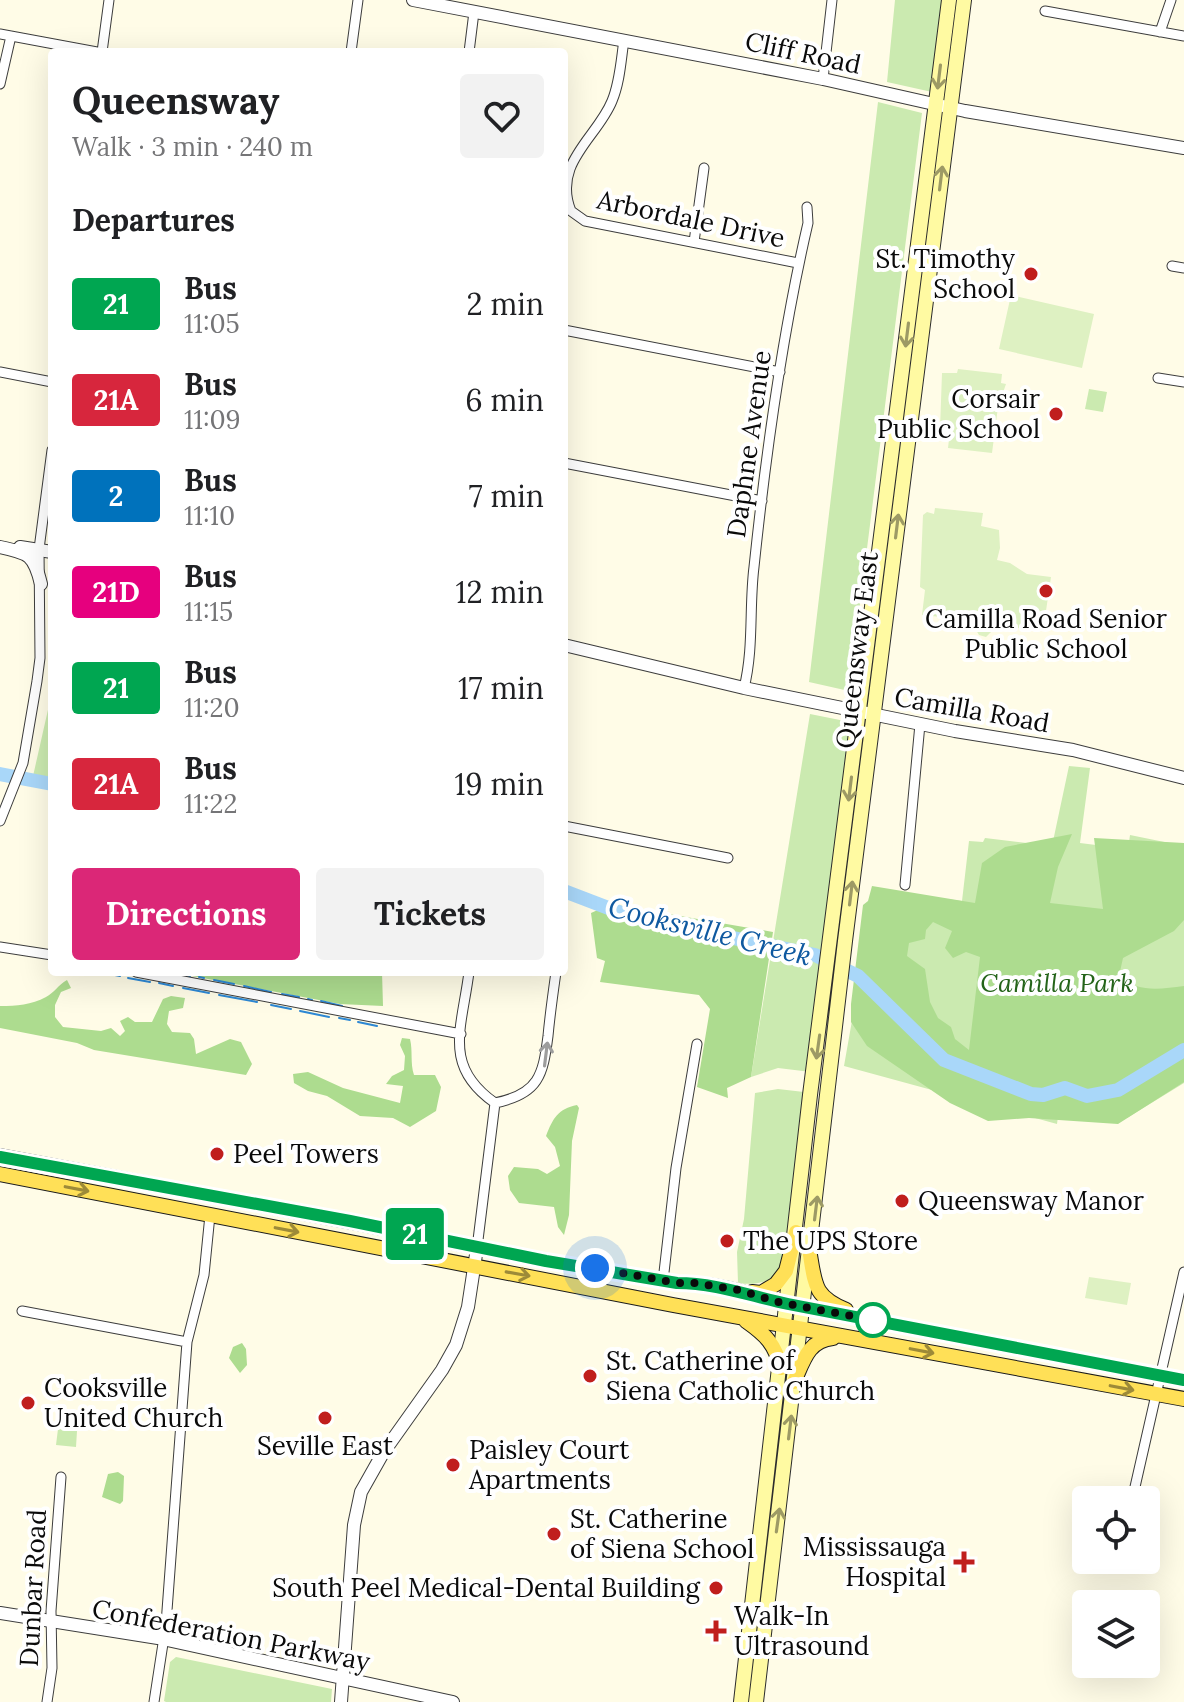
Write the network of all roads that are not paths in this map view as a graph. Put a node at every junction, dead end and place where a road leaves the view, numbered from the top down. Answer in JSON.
{"nodes":[{"id":1,"x":109,"y":0,"type":"edge"},
{"id":2,"x":358,"y":0,"type":"edge"},
{"id":3,"x":413,"y":0,"type":"edge"},
{"id":4,"x":832,"y":0,"type":"edge"},
{"id":5,"x":949,"y":0,"type":"edge"},
{"id":6,"x":964,"y":0,"type":"edge"},
{"id":7,"x":1171,"y":0,"type":"edge"},
{"id":8,"x":1045,"y":11,"type":"dead end"},
{"id":9,"x":474,"y":12,"type":"junction"},
{"id":10,"x":1160,"y":32,"type":"junction"},
{"id":11,"x":5,"y":35,"type":"edge"},
{"id":12,"x":1184,"y":36,"type":"edge"},
{"id":13,"x":624,"y":40,"type":"junction"},
{"id":14,"x":78,"y":48,"type":"edge"},
{"id":15,"x":101,"y":48,"type":"edge"},
{"id":16,"x":352,"y":48,"type":"edge"},
{"id":17,"x":470,"y":48,"type":"edge"},
{"id":18,"x":823,"y":79,"type":"junction"},
{"id":19,"x":0,"y":84,"type":"edge"},
{"id":20,"x":943,"y":106,"type":"junction"},
{"id":21,"x":1184,"y":148,"type":"edge"},
{"id":22,"x":704,"y":168,"type":"dead end"},
{"id":23,"x":807,"y":207,"type":"dead end"},
{"id":24,"x":694,"y":242,"type":"junction"},
{"id":25,"x":798,"y":263,"type":"junction"},
{"id":26,"x":1172,"y":266,"type":"dead end"},
{"id":27,"x":1184,"y":268,"type":"edge"},
{"id":28,"x":568,"y":331,"type":"edge"},
{"id":29,"x":0,"y":372,"type":"edge"},
{"id":30,"x":780,"y":372,"type":"junction"},
{"id":31,"x":1158,"y":378,"type":"dead end"},
{"id":32,"x":48,"y":381,"type":"edge"},
{"id":33,"x":1184,"y":382,"type":"edge"},
{"id":34,"x":568,"y":464,"type":"edge"},
{"id":35,"x":762,"y":501,"type":"junction"},
{"id":36,"x":48,"y":517,"type":"edge"},
{"id":37,"x":0,"y":546,"type":"edge"},
{"id":38,"x":46,"y":550,"type":"edge"},
{"id":39,"x":41,"y":584,"type":"junction"},
{"id":40,"x":568,"y":646,"type":"edge"},
{"id":41,"x":48,"y":657,"type":"edge"},
{"id":42,"x":40,"y":658,"type":"junction"},
{"id":43,"x":744,"y":688,"type":"junction"},
{"id":44,"x":866,"y":713,"type":"junction"},
{"id":45,"x":920,"y":724,"type":"junction"},
{"id":46,"x":1184,"y":778,"type":"edge"},
{"id":47,"x":0,"y":821,"type":"edge"},
{"id":48,"x":568,"y":827,"type":"edge"},
{"id":49,"x":728,"y":858,"type":"dead end"},
{"id":50,"x":905,"y":885,"type":"dead end"},
{"id":51,"x":0,"y":947,"type":"edge"},
{"id":52,"x":48,"y":954,"type":"edge"},
{"id":53,"x":157,"y":976,"type":"edge"},
{"id":54,"x":468,"y":976,"type":"edge"},
{"id":55,"x":555,"y":976,"type":"edge"},
{"id":56,"x":834,"y":976,"type":"junction"},
{"id":57,"x":461,"y":1034,"type":"junction"},
{"id":58,"x":697,"y":1044,"type":"dead end"},
{"id":59,"x":495,"y":1103,"type":"junction"},
{"id":60,"x":0,"y":1156,"type":"edge"},
{"id":61,"x":0,"y":1174,"type":"edge"},
{"id":62,"x":210,"y":1215,"type":"junction"},
{"id":63,"x":796,"y":1232,"type":"junction"},
{"id":64,"x":477,"y":1248,"type":"junction"},
{"id":65,"x":810,"y":1255,"type":"junction"},
{"id":66,"x":474,"y":1266,"type":"junction"},
{"id":67,"x":1184,"y":1272,"type":"edge"},
{"id":68,"x":663,"y":1281,"type":"junction"},
{"id":69,"x":739,"y":1290,"type":"junction"},
{"id":70,"x":795,"y":1306,"type":"junction"},
{"id":71,"x":22,"y":1311,"type":"dead end"},
{"id":72,"x":739,"y":1316,"type":"junction"},
{"id":73,"x":865,"y":1318,"type":"junction"},
{"id":74,"x":792,"y":1327,"type":"junction"},
{"id":75,"x":846,"y":1337,"type":"junction"},
{"id":76,"x":187,"y":1342,"type":"junction"},
{"id":77,"x":781,"y":1368,"type":"junction"},
{"id":78,"x":1160,"y":1377,"type":"junction"},
{"id":79,"x":1184,"y":1380,"type":"edge"},
{"id":80,"x":794,"y":1382,"type":"junction"},
{"id":81,"x":1156,"y":1394,"type":"junction"},
{"id":82,"x":1184,"y":1399,"type":"edge"},
{"id":83,"x":61,"y":1477,"type":"dead end"},
{"id":84,"x":1135,"y":1486,"type":"edge"},
{"id":85,"x":0,"y":1613,"type":"edge"},
{"id":86,"x":51,"y":1622,"type":"junction"},
{"id":87,"x":164,"y":1641,"type":"junction"},
{"id":88,"x":343,"y":1679,"type":"junction"},
{"id":89,"x":47,"y":1702,"type":"edge"},
{"id":90,"x":154,"y":1702,"type":"edge"},
{"id":91,"x":341,"y":1702,"type":"edge"},
{"id":92,"x":453,"y":1702,"type":"edge"},
{"id":93,"x":741,"y":1702,"type":"edge"},
{"id":94,"x":756,"y":1702,"type":"edge"}],
"edges":[{"from":1,"to":15,"type":"street"},
{"from":2,"to":16,"type":"street"},
{"from":3,"to":9,"type":"street","name":"Cliff Road"},
{"from":4,"to":18,"type":"street"},
{"from":5,"to":20,"type":"main road","name":"Queensway East","one_way":true},
{"from":6,"to":20,"type":"main road","name":"Queensway East"},
{"from":7,"to":10,"type":"street"},
{"from":8,"to":10,"type":"street"},
{"from":9,"to":13,"type":"street","name":"Cliff Road"},
{"from":9,"to":17,"type":"street"},
{"from":10,"to":12,"type":"street"},
{"from":11,"to":14,"type":"street"},
{"from":11,"to":19,"type":"street"},
{"from":13,"to":18,"type":"street","name":"Cliff Road"},
{"from":13,"to":24,"type":"street","name":"Arbordale Drive"},
{"from":18,"to":20,"type":"street","name":"Cliff Road"},
{"from":20,"to":21,"type":"street","name":"Cliff Road"},
{"from":20,"to":44,"type":"main road","name":"Queensway East"},
{"from":22,"to":24,"type":"street"},
{"from":23,"to":25,"type":"street","name":"Daphne Avenue"},
{"from":24,"to":25,"type":"street","name":"Arbordale Drive"},
{"from":25,"to":30,"type":"street","name":"Daphne Avenue"},
{"from":26,"to":27,"type":"street"},
{"from":28,"to":30,"type":"street"},
{"from":29,"to":32,"type":"street"},
{"from":30,"to":35,"type":"street","name":"Daphne Avenue"},
{"from":31,"to":33,"type":"street"},
{"from":34,"to":35,"type":"street"},
{"from":35,"to":43,"type":"street","name":"Daphne Avenue"},
{"from":36,"to":38,"type":"street"},
{"from":37,"to":38,"type":"street"},
{"from":37,"to":39,"type":"street"},
{"from":38,"to":39,"type":"street"},
{"from":39,"to":42,"type":"street"},
{"from":40,"to":43,"type":"street","name":"Camilla Road"},
{"from":41,"to":42,"type":"street"},
{"from":42,"to":47,"type":"street"},
{"from":43,"to":44,"type":"street","name":"Camilla Road"},
{"from":44,"to":45,"type":"street","name":"Camilla Road"},
{"from":44,"to":56,"type":"main road","name":"Queensway East"},
{"from":45,"to":46,"type":"street","name":"Camilla Road"},
{"from":45,"to":50,"type":"street"},
{"from":48,"to":49,"type":"street"},
{"from":51,"to":52,"type":"street"},
{"from":53,"to":57,"type":"street"},
{"from":54,"to":57,"type":"street"},
{"from":59,"to":55,"type":"street","one_way":true},
{"from":56,"to":63,"type":"main road","name":"Queensway East","one_way":true},
{"from":65,"to":56,"type":"main road","name":"Queensway East","one_way":true},
{"from":57,"to":59,"type":"street"},
{"from":58,"to":68,"type":"street"},
{"from":59,"to":64,"type":"street"},
{"from":60,"to":64,"type":"main road"},
{"from":61,"to":62,"type":"main road","one_way":true},
{"from":62,"to":66,"type":"main road","one_way":true},
{"from":62,"to":76,"type":"street"},
{"from":63,"to":69,"type":"main road"},
{"from":63,"to":70,"type":"main road","name":"Queensway East"},
{"from":64,"to":66,"type":"street"},
{"from":64,"to":68,"type":"main road"},
{"from":65,"to":70,"type":"main road","name":"Queensway East"},
{"from":65,"to":73,"type":"main road"},
{"from":66,"to":72,"type":"main road","one_way":true},
{"from":66,"to":88,"type":"street"},
{"from":67,"to":78,"type":"street"},
{"from":68,"to":69,"type":"main road"},
{"from":69,"to":70,"type":"main road"},
{"from":70,"to":73,"type":"main road"},
{"from":70,"to":74,"type":"main road"},
{"from":71,"to":76,"type":"street"},
{"from":72,"to":74,"type":"main road"},
{"from":72,"to":77,"type":"main road"},
{"from":73,"to":78,"type":"main road"},
{"from":74,"to":75,"type":"main road"},
{"from":74,"to":77,"type":"main road"},
{"from":74,"to":80,"type":"main road"},
{"from":75,"to":80,"type":"main road"},
{"from":75,"to":81,"type":"main road","one_way":true},
{"from":76,"to":87,"type":"street"},
{"from":77,"to":93,"type":"main road"},
{"from":78,"to":79,"type":"main road"},
{"from":78,"to":81,"type":"street"},
{"from":94,"to":80,"type":"main road","one_way":true},
{"from":81,"to":82,"type":"main road"},
{"from":81,"to":84,"type":"street"},
{"from":83,"to":86,"type":"street","name":"Dunbar Road"},
{"from":85,"to":86,"type":"street","name":"Confederation Parkway"},
{"from":86,"to":87,"type":"street","name":"Confederation Parkway"},
{"from":86,"to":89,"type":"street","name":"Dunbar Road"},
{"from":87,"to":88,"type":"street","name":"Confederation Parkway"},
{"from":87,"to":90,"type":"street"},
{"from":88,"to":91,"type":"street"},
{"from":88,"to":92,"type":"street","name":"Confederation Parkway"}]}
